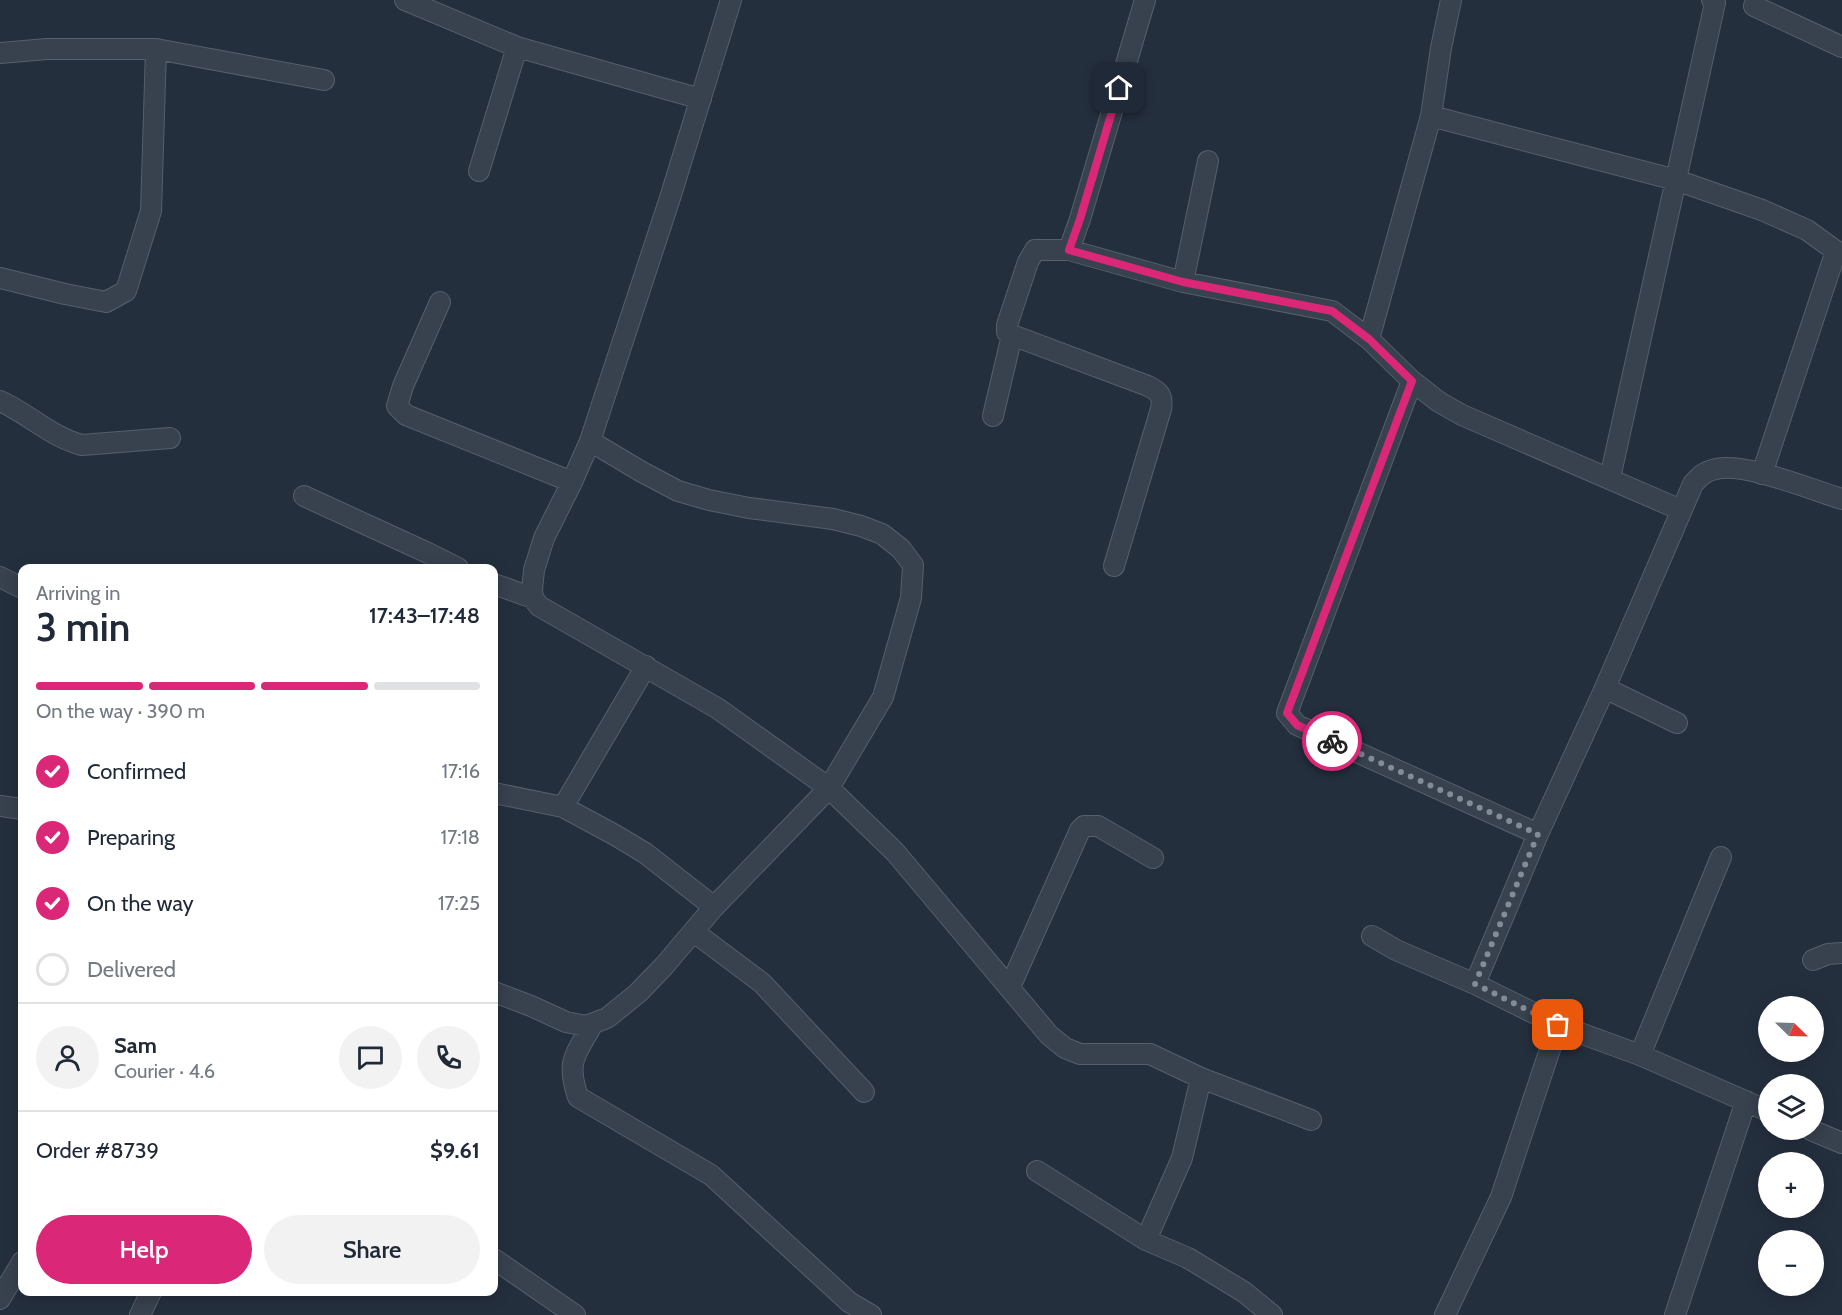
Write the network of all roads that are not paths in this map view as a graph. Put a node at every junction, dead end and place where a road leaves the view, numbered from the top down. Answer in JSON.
{"nodes":[{"id":1,"x":405,"y":0,"type":"edge"},
{"id":2,"x":731,"y":0,"type":"edge"},
{"id":3,"x":1145,"y":0,"type":"edge"},
{"id":4,"x":1451,"y":0,"type":"edge"},
{"id":5,"x":1712,"y":0,"type":"edge"},
{"id":6,"x":1754,"y":6,"type":"dead end"},
{"id":7,"x":517,"y":47,"type":"junction"},
{"id":8,"x":1842,"y":47,"type":"edge"},
{"id":9,"x":156,"y":49,"type":"junction"},
{"id":10,"x":0,"y":53,"type":"edge"},
{"id":11,"x":324,"y":80,"type":"dead end"},
{"id":12,"x":701,"y":99,"type":"junction"},
{"id":13,"x":1431,"y":116,"type":"junction"},
{"id":14,"x":1208,"y":161,"type":"dead end"},
{"id":15,"x":479,"y":171,"type":"dead end"},
{"id":16,"x":1676,"y":180,"type":"junction"},
{"id":17,"x":1069,"y":250,"type":"junction"},
{"id":18,"x":1839,"y":252,"type":"edge"},
{"id":19,"x":0,"y":278,"type":"edge"},
{"id":20,"x":1183,"y":282,"type":"junction"},
{"id":21,"x":440,"y":302,"type":"dead end"},
{"id":22,"x":1012,"y":335,"type":"junction"},
{"id":23,"x":1369,"y":339,"type":"junction"},
{"id":24,"x":1412,"y":381,"type":"junction"},
{"id":25,"x":0,"y":401,"type":"edge"},
{"id":26,"x":993,"y":416,"type":"dead end"},
{"id":27,"x":170,"y":438,"type":"dead end"},
{"id":28,"x":590,"y":441,"type":"junction"},
{"id":29,"x":1762,"y":474,"type":"junction"},
{"id":30,"x":1610,"y":478,"type":"junction"},
{"id":31,"x":572,"y":482,"type":"junction"},
{"id":32,"x":304,"y":496,"type":"dead end"},
{"id":33,"x":1842,"y":499,"type":"edge"},
{"id":34,"x":1681,"y":510,"type":"junction"},
{"id":35,"x":450,"y":564,"type":"edge"},
{"id":36,"x":1114,"y":566,"type":"dead end"},
{"id":37,"x":0,"y":577,"type":"edge"},
{"id":38,"x":498,"y":585,"type":"edge"},
{"id":39,"x":18,"y":586,"type":"edge"},
{"id":40,"x":533,"y":598,"type":"junction"},
{"id":41,"x":646,"y":666,"type":"junction"},
{"id":42,"x":1605,"y":688,"type":"junction"},
{"id":43,"x":1677,"y":723,"type":"dead end"},
{"id":44,"x":829,"y":788,"type":"junction"},
{"id":45,"x":498,"y":794,"type":"edge"},
{"id":46,"x":0,"y":806,"type":"edge"},
{"id":47,"x":563,"y":807,"type":"junction"},
{"id":48,"x":18,"y":808,"type":"edge"},
{"id":49,"x":1538,"y":834,"type":"junction"},
{"id":50,"x":1720,"y":857,"type":"dead end"},
{"id":51,"x":1153,"y":858,"type":"dead end"},
{"id":52,"x":714,"y":907,"type":"junction"},
{"id":53,"x":694,"y":932,"type":"junction"},
{"id":54,"x":1372,"y":936,"type":"dead end"},
{"id":55,"x":1842,"y":953,"type":"edge"},
{"id":56,"x":1813,"y":960,"type":"dead end"},
{"id":57,"x":1475,"y":984,"type":"junction"},
{"id":58,"x":1010,"y":987,"type":"junction"},
{"id":59,"x":498,"y":994,"type":"edge"},
{"id":60,"x":592,"y":1025,"type":"junction"},
{"id":61,"x":1558,"y":1025,"type":"junction"},
{"id":62,"x":1640,"y":1055,"type":"junction"},
{"id":63,"x":1201,"y":1078,"type":"junction"},
{"id":64,"x":864,"y":1092,"type":"dead end"},
{"id":65,"x":1746,"y":1101,"type":"junction"},
{"id":66,"x":1758,"y":1106,"type":"edge"},
{"id":67,"x":1311,"y":1120,"type":"dead end"},
{"id":68,"x":1824,"y":1135,"type":"edge"},
{"id":69,"x":1842,"y":1143,"type":"edge"},
{"id":70,"x":1037,"y":1171,"type":"dead end"},
{"id":71,"x":1146,"y":1240,"type":"junction"},
{"id":72,"x":498,"y":1262,"type":"edge"},
{"id":73,"x":18,"y":1269,"type":"edge"},
{"id":74,"x":149,"y":1296,"type":"edge"},
{"id":75,"x":0,"y":1299,"type":"edge"},
{"id":76,"x":845,"y":1308,"type":"edge"},
{"id":77,"x":140,"y":1315,"type":"edge"},
{"id":78,"x":575,"y":1315,"type":"edge"},
{"id":79,"x":871,"y":1315,"type":"edge"},
{"id":80,"x":1272,"y":1315,"type":"edge"},
{"id":81,"x":1445,"y":1315,"type":"edge"},
{"id":82,"x":1675,"y":1315,"type":"edge"}],
"edges":[{"from":1,"to":7,"type":"street"},
{"from":2,"to":12,"type":"street"},
{"from":3,"to":17,"type":"street"},
{"from":4,"to":13,"type":"street"},
{"from":5,"to":16,"type":"street"},
{"from":6,"to":8,"type":"street"},
{"from":7,"to":12,"type":"street"},
{"from":7,"to":15,"type":"street"},
{"from":9,"to":10,"type":"street"},
{"from":9,"to":11,"type":"street"},
{"from":9,"to":19,"type":"street"},
{"from":12,"to":28,"type":"street"},
{"from":13,"to":16,"type":"street"},
{"from":13,"to":23,"type":"street"},
{"from":14,"to":20,"type":"street"},
{"from":16,"to":18,"type":"street"},
{"from":16,"to":30,"type":"street"},
{"from":17,"to":20,"type":"street"},
{"from":17,"to":22,"type":"street"},
{"from":18,"to":29,"type":"street"},
{"from":20,"to":23,"type":"street"},
{"from":21,"to":31,"type":"street"},
{"from":22,"to":26,"type":"street"},
{"from":22,"to":36,"type":"street"},
{"from":23,"to":24,"type":"street"},
{"from":24,"to":30,"type":"street"},
{"from":24,"to":49,"type":"street"},
{"from":25,"to":27,"type":"street"},
{"from":28,"to":31,"type":"street"},
{"from":28,"to":44,"type":"street"},
{"from":29,"to":33,"type":"street"},
{"from":29,"to":34,"type":"street"},
{"from":30,"to":34,"type":"street"},
{"from":31,"to":40,"type":"street"},
{"from":32,"to":35,"type":"street"},
{"from":34,"to":42,"type":"street"},
{"from":37,"to":39,"type":"street"},
{"from":38,"to":40,"type":"street"},
{"from":40,"to":41,"type":"street"},
{"from":41,"to":44,"type":"street"},
{"from":41,"to":47,"type":"street"},
{"from":42,"to":43,"type":"street"},
{"from":42,"to":49,"type":"street"},
{"from":44,"to":52,"type":"street"},
{"from":44,"to":58,"type":"street"},
{"from":45,"to":47,"type":"street"},
{"from":46,"to":48,"type":"street"},
{"from":47,"to":52,"type":"street"},
{"from":49,"to":57,"type":"street"},
{"from":50,"to":62,"type":"street"},
{"from":51,"to":58,"type":"street"},
{"from":52,"to":53,"type":"street"},
{"from":53,"to":60,"type":"street"},
{"from":53,"to":64,"type":"street"},
{"from":54,"to":57,"type":"street"},
{"from":55,"to":56,"type":"street"},
{"from":57,"to":61,"type":"street"},
{"from":58,"to":63,"type":"street"},
{"from":59,"to":60,"type":"street"},
{"from":60,"to":76,"type":"street"},
{"from":61,"to":62,"type":"street"},
{"from":61,"to":81,"type":"street"},
{"from":62,"to":65,"type":"street"},
{"from":63,"to":67,"type":"street"},
{"from":63,"to":71,"type":"street"},
{"from":65,"to":66,"type":"street"},
{"from":65,"to":82,"type":"street"},
{"from":68,"to":69,"type":"street"},
{"from":70,"to":71,"type":"street"},
{"from":71,"to":80,"type":"street"},
{"from":72,"to":78,"type":"street"},
{"from":73,"to":75,"type":"street"},
{"from":74,"to":77,"type":"street"},
{"from":76,"to":79,"type":"street"}]}
